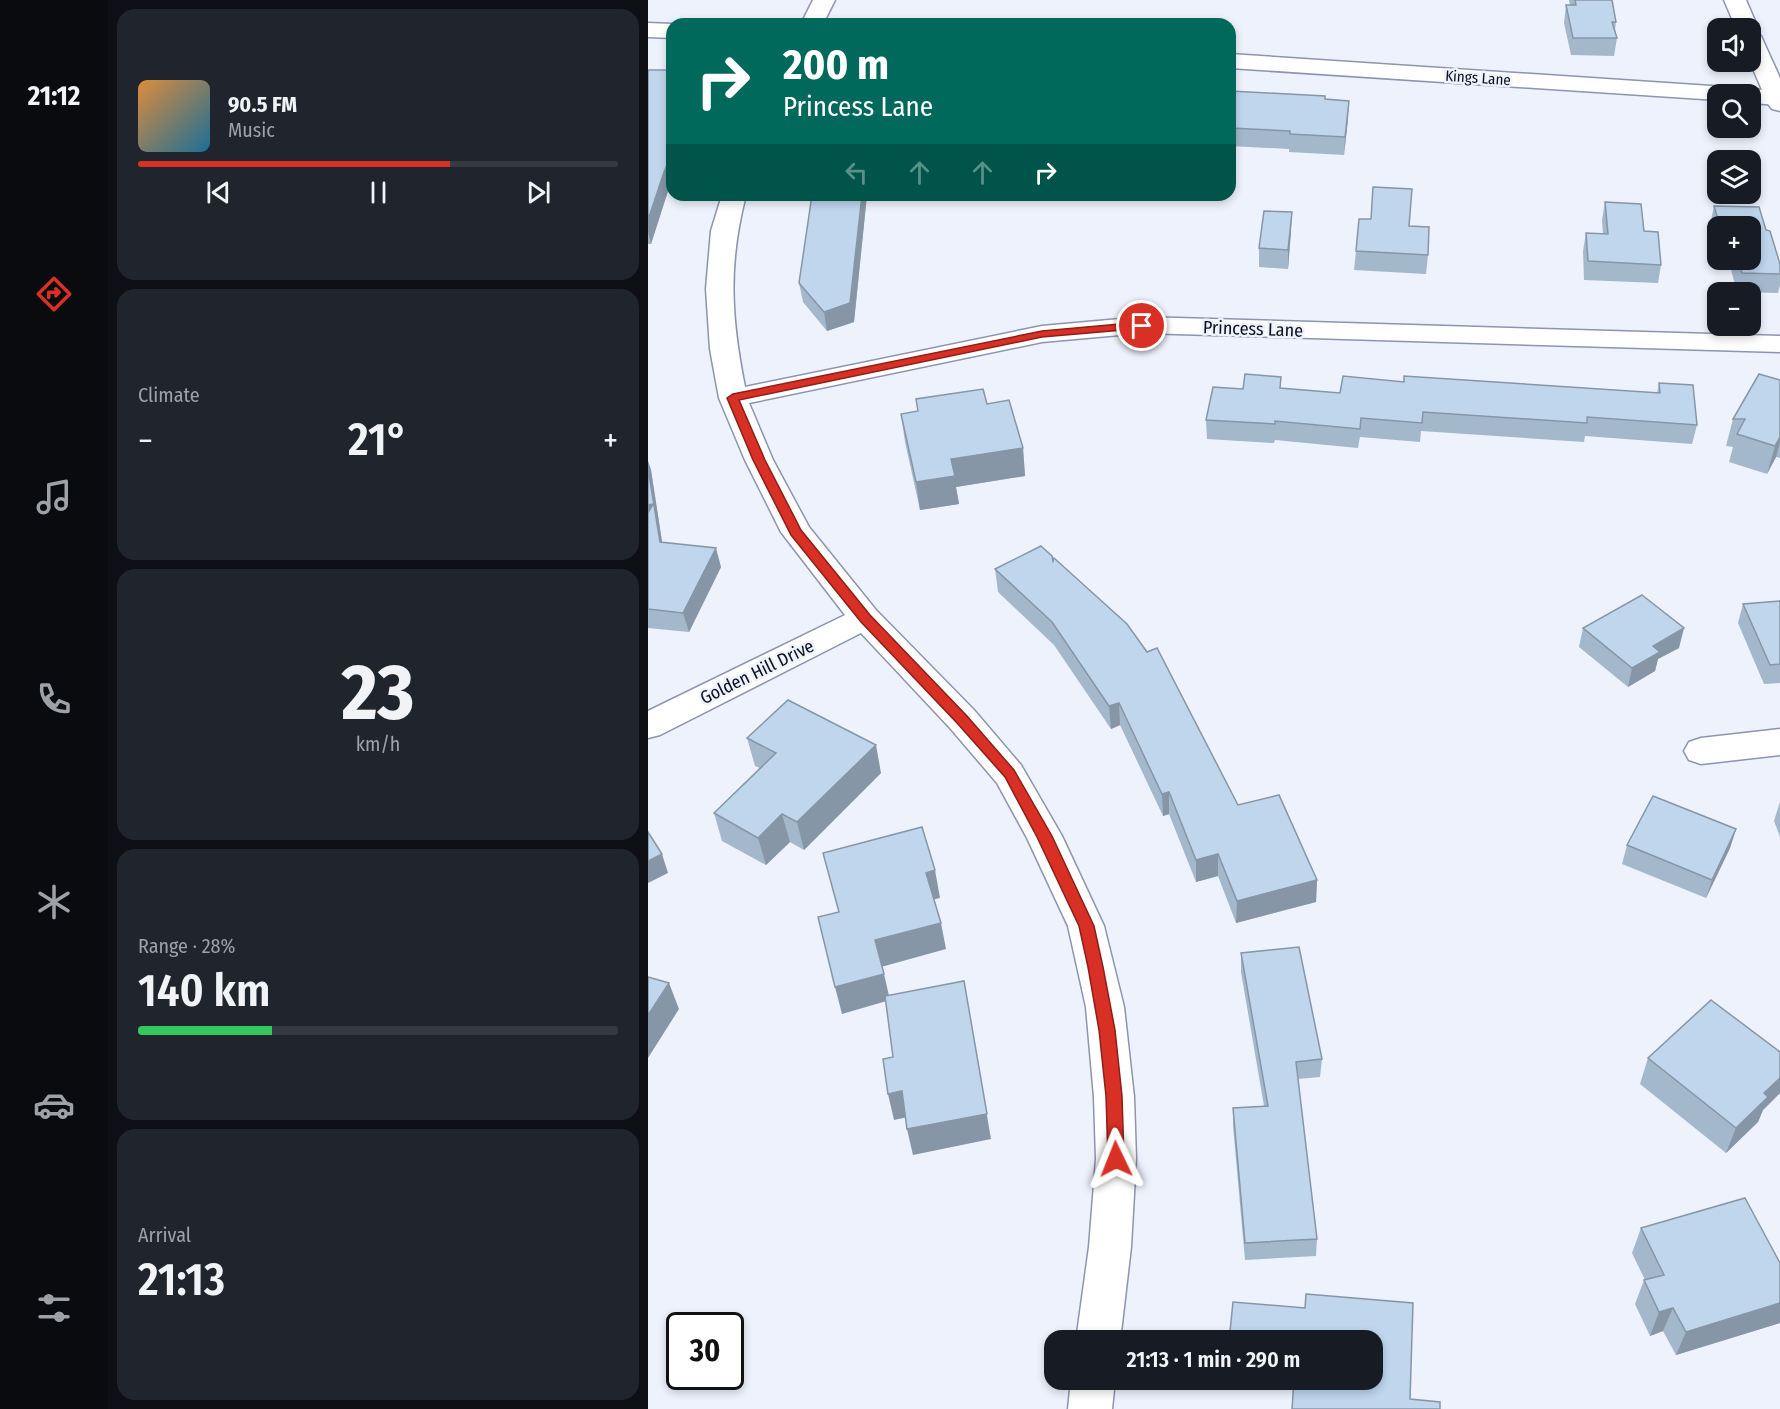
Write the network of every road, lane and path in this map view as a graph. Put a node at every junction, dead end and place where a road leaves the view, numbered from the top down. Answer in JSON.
{"nodes":[{"id":1,"x":824,"y":0,"type":"edge"},
{"id":2,"x":1735,"y":0,"type":"edge"},
{"id":3,"x":815,"y":18,"type":"edge"},
{"id":4,"x":1743,"y":18,"type":"edge"},
{"id":5,"x":648,"y":30,"type":"edge"},
{"id":6,"x":666,"y":31,"type":"edge"},
{"id":7,"x":1761,"y":60,"type":"edge"},
{"id":8,"x":1236,"y":61,"type":"edge"},
{"id":9,"x":1707,"y":93,"type":"edge"},
{"id":10,"x":1761,"y":98,"type":"edge"},
{"id":11,"x":1779,"y":100,"type":"edge"},
{"id":12,"x":732,"y":201,"type":"edge"},
{"id":13,"x":1780,"y":344,"type":"edge"},
{"id":14,"x":733,"y":398,"type":"junction"},
{"id":15,"x":865,"y":618,"type":"junction"},
{"id":16,"x":648,"y":726,"type":"edge"},
{"id":17,"x":1780,"y":742,"type":"edge"},
{"id":18,"x":1701,"y":751,"type":"dead end"},
{"id":19,"x":1099,"y":1330,"type":"edge"},
{"id":20,"x":1092,"y":1390,"type":"edge"},
{"id":21,"x":1090,"y":1409,"type":"edge"}],
"edges":[{"from":1,"to":3,"type":"street"},
{"from":2,"to":4,"type":"street"},
{"from":5,"to":6,"type":"street"},
{"from":7,"to":11,"type":"street"},
{"from":8,"to":9,"type":"street","name":"Kings Lane"},
{"from":10,"to":11,"type":"street"},
{"from":12,"to":14,"type":"street"},
{"from":13,"to":14,"type":"street","name":"Princess Lane"},
{"from":14,"to":15,"type":"street"},
{"from":15,"to":16,"type":"street","name":"Golden Hill Drive"},
{"from":15,"to":19,"type":"street"},
{"from":17,"to":18,"type":"street"},
{"from":20,"to":21,"type":"street"}]}
